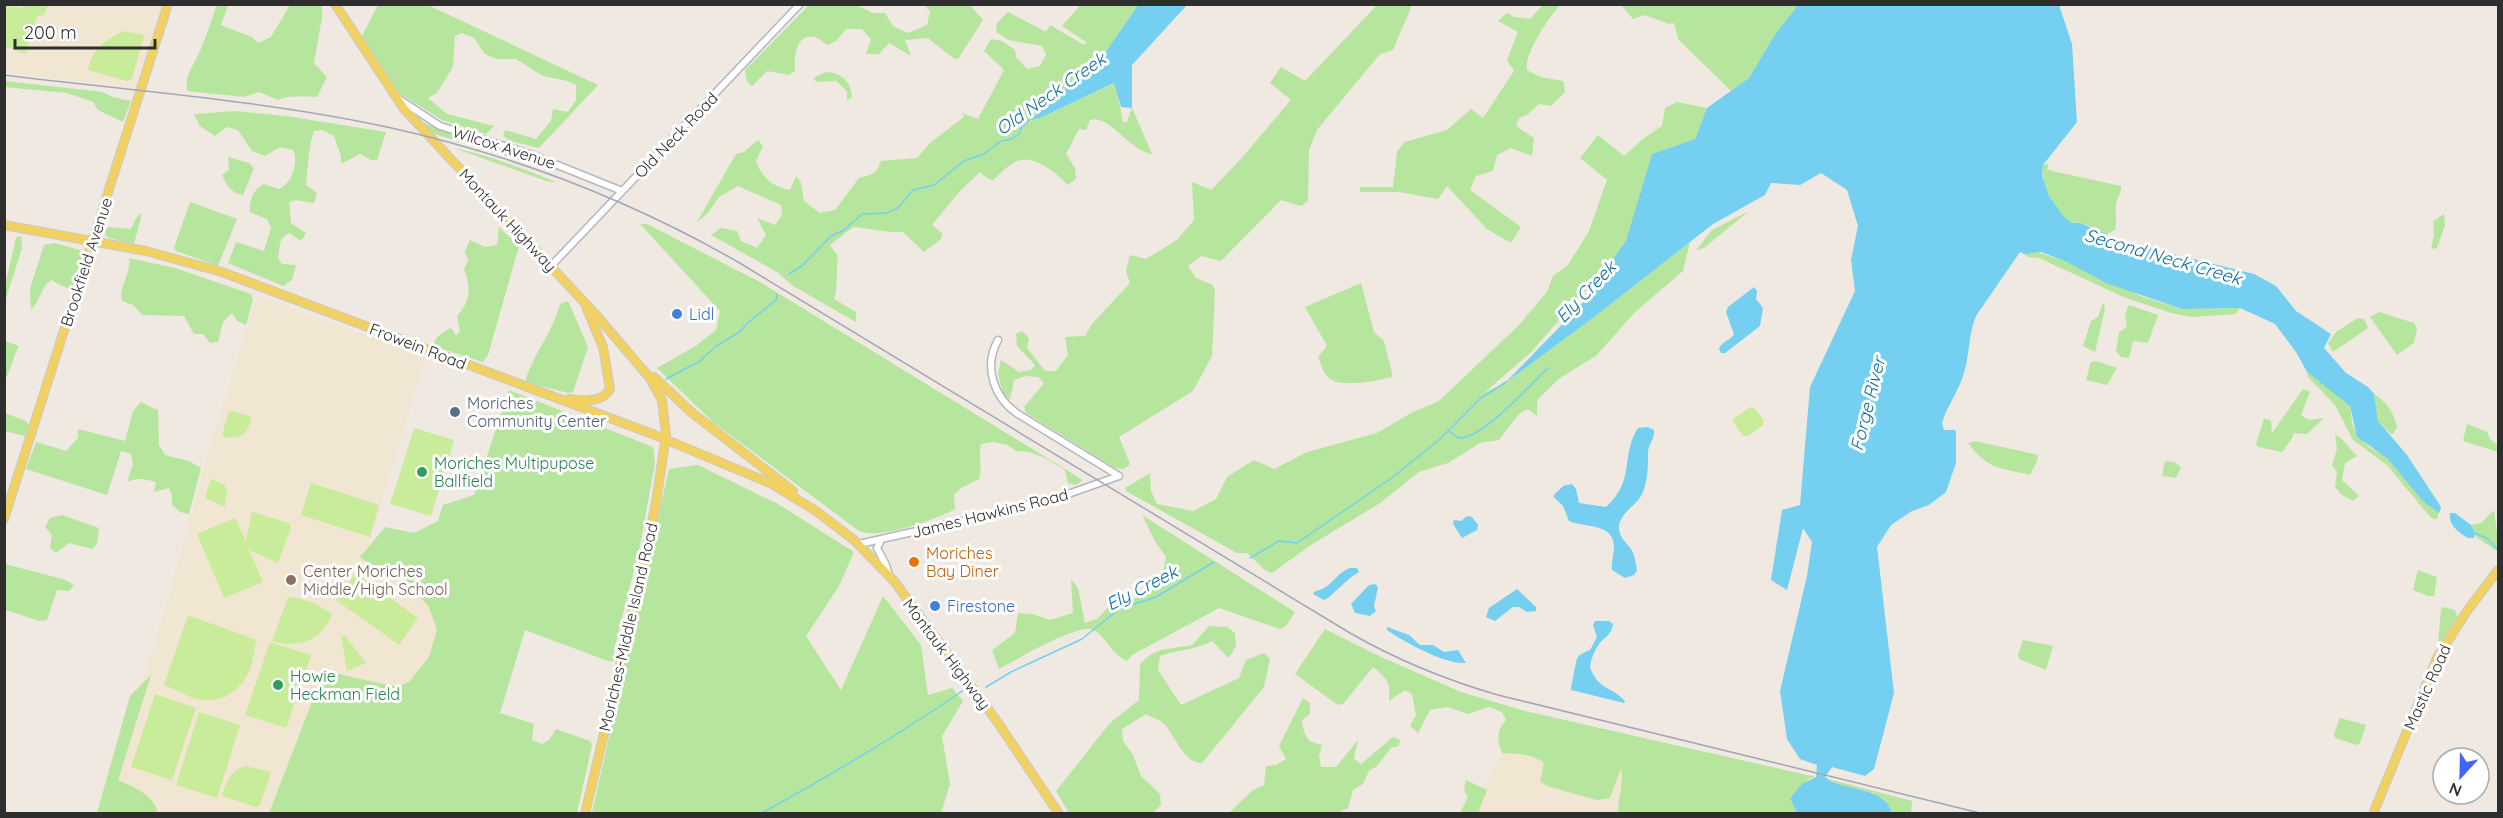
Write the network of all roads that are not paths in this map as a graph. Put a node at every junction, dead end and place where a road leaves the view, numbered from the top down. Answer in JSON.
{"nodes":[{"id":1,"x":168,"y":4,"type":"edge"},
{"id":2,"x":335,"y":4,"type":"edge"},
{"id":3,"x":800,"y":4,"type":"edge"},
{"id":4,"x":391,"y":92,"type":"junction"},
{"id":5,"x":622,"y":190,"type":"junction"},
{"id":6,"x":4,"y":225,"type":"edge"},
{"id":7,"x":93,"y":242,"type":"junction"},
{"id":8,"x":551,"y":266,"type":"junction"},
{"id":9,"x":583,"y":300,"type":"junction"},
{"id":10,"x":998,"y":340,"type":"dead end"},
{"id":11,"x":625,"y":349,"type":"junction"},
{"id":12,"x":555,"y":398,"type":"junction"},
{"id":13,"x":666,"y":440,"type":"junction"},
{"id":14,"x":816,"y":511,"type":"junction"},
{"id":15,"x":4,"y":519,"type":"edge"},
{"id":16,"x":881,"y":540,"type":"junction"},
{"id":17,"x":859,"y":544,"type":"junction"},
{"id":18,"x":2499,"y":570,"type":"edge"},
{"id":19,"x":889,"y":575,"type":"junction"},
{"id":20,"x":585,"y":813,"type":"edge"},
{"id":21,"x":1059,"y":813,"type":"edge"},
{"id":22,"x":2373,"y":813,"type":"edge"}],
"edges":[{"from":1,"to":7,"type":"main road","name":"Brookfield Avenue"},
{"from":2,"to":4,"type":"main road","name":"Montauk Highway"},
{"from":3,"to":5,"type":"street","name":"Old Neck Road"},
{"from":4,"to":5,"type":"street","name":"Wilcox Avenue"},
{"from":4,"to":8,"type":"main road","name":"Montauk Highway"},
{"from":5,"to":8,"type":"street","name":"Old Neck Road"},
{"from":6,"to":7,"type":"main road","name":"Frowein Road"},
{"from":7,"to":12,"type":"main road","name":"Frowein Road"},
{"from":7,"to":15,"type":"main road","name":"Brookfield Avenue"},
{"from":8,"to":9,"type":"main road","name":"Montauk Highway"},
{"from":9,"to":11,"type":"main road","name":"Montauk Highway"},
{"from":9,"to":12,"type":"main road"},
{"from":10,"to":16,"type":"street","name":"James Hawkins Road"},
{"from":11,"to":13,"type":"main road","name":"Montauk Highway"},
{"from":11,"to":14,"type":"main road"},
{"from":12,"to":13,"type":"main road","name":"Frowein Road"},
{"from":13,"to":14,"type":"main road","name":"Frowein Road"},
{"from":13,"to":20,"type":"main road","name":"Moriches-Middle Island Road"},
{"from":14,"to":17,"type":"main road","name":"Montauk Highway"},
{"from":16,"to":17,"type":"street","name":"James Hawkins Road"},
{"from":16,"to":19,"type":"street"},
{"from":17,"to":19,"type":"main road","name":"Montauk Highway"},
{"from":18,"to":22,"type":"main road","name":"Mastic Road"},
{"from":19,"to":21,"type":"main road","name":"Montauk Highway"}]}
